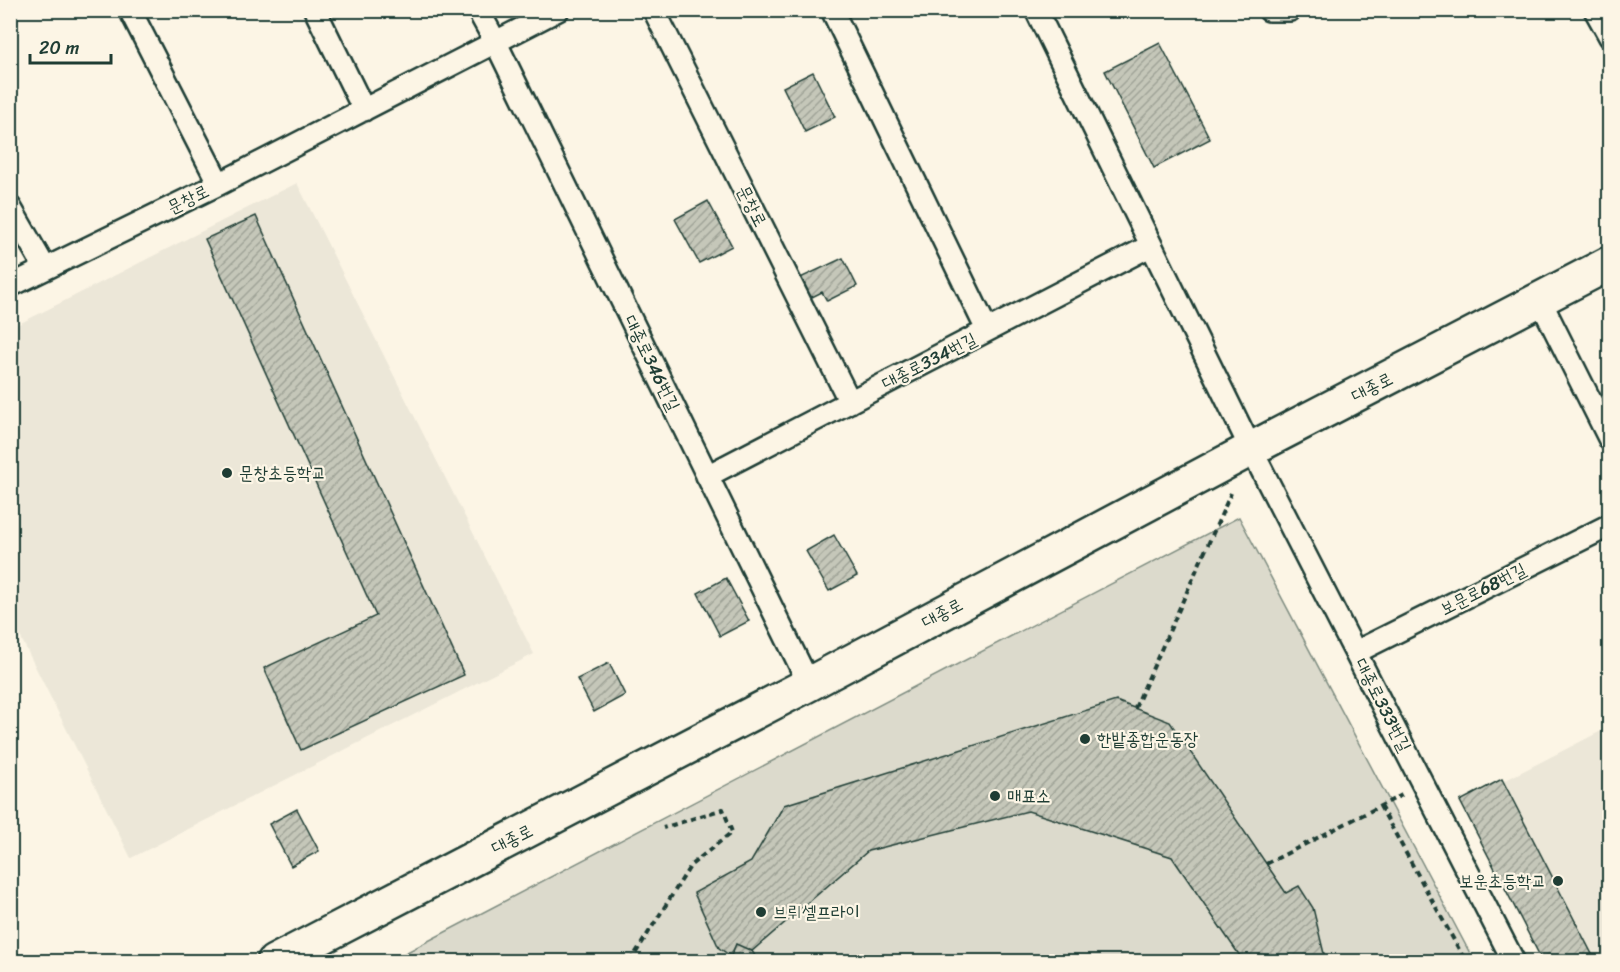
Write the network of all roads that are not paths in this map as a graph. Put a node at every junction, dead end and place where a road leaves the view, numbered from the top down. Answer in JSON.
{"nodes":[{"id":1,"x":130,"y":10,"type":"edge"},
{"id":2,"x":315,"y":10,"type":"edge"},
{"id":3,"x":478,"y":10,"type":"edge"},
{"id":4,"x":558,"y":10,"type":"edge"},
{"id":5,"x":654,"y":10,"type":"edge"},
{"id":6,"x":832,"y":10,"type":"edge"},
{"id":7,"x":1036,"y":10,"type":"edge"},
{"id":8,"x":1269,"y":10,"type":"edge"},
{"id":9,"x":1290,"y":10,"type":"edge"},
{"id":10,"x":1595,"y":10,"type":"edge"},
{"id":11,"x":1610,"y":36,"type":"edge"},
{"id":12,"x":496,"y":43,"type":"junction"},
{"id":13,"x":364,"y":110,"type":"junction"},
{"id":14,"x":219,"y":184,"type":"junction"},
{"id":15,"x":10,"y":207,"type":"edge"},
{"id":16,"x":1150,"y":246,"type":"junction"},
{"id":17,"x":1610,"y":263,"type":"edge"},
{"id":18,"x":45,"y":268,"type":"junction"},
{"id":19,"x":10,"y":286,"type":"edge"},
{"id":20,"x":1540,"y":300,"type":"junction"},
{"id":21,"x":987,"y":330,"type":"junction"},
{"id":22,"x":850,"y":402,"type":"junction"},
{"id":23,"x":1610,"y":440,"type":"edge"},
{"id":24,"x":1251,"y":449,"type":"junction"},
{"id":25,"x":707,"y":476,"type":"junction"},
{"id":26,"x":1610,"y":525,"type":"edge"},
{"id":27,"x":1356,"y":652,"type":"junction"},
{"id":28,"x":809,"y":684,"type":"junction"},
{"id":29,"x":310,"y":953,"type":"edge"},
{"id":30,"x":274,"y":962,"type":"edge"},
{"id":31,"x":1514,"y":962,"type":"edge"}],
"edges":[{"from":1,"to":14,"type":"street"},
{"from":2,"to":13,"type":"street"},
{"from":3,"to":12,"type":"street","name":"대종로346번길"},
{"from":4,"to":12,"type":"street","name":"문창로"},
{"from":5,"to":22,"type":"street","name":"문창로"},
{"from":6,"to":21,"type":"street"},
{"from":7,"to":16,"type":"street"},
{"from":8,"to":9,"type":"street"},
{"from":10,"to":11,"type":"street"},
{"from":12,"to":13,"type":"street","name":"문창로"},
{"from":12,"to":25,"type":"street","name":"대종로346번길"},
{"from":13,"to":14,"type":"street","name":"문창로"},
{"from":14,"to":18,"type":"street","name":"문창로"},
{"from":15,"to":18,"type":"street"},
{"from":16,"to":21,"type":"street","name":"대종로334번길"},
{"from":16,"to":24,"type":"street"},
{"from":17,"to":20,"type":"main road","name":"대종로"},
{"from":18,"to":19,"type":"street","name":"문창로"},
{"from":20,"to":23,"type":"street"},
{"from":20,"to":24,"type":"main road","name":"대종로"},
{"from":21,"to":22,"type":"street","name":"대종로334번길"},
{"from":22,"to":25,"type":"street","name":"대종로334번길"},
{"from":24,"to":27,"type":"street","name":"대종로333번길"},
{"from":24,"to":28,"type":"main road","name":"대종로"},
{"from":25,"to":28,"type":"street","name":"대종로346번길"},
{"from":26,"to":27,"type":"street","name":"보문로68번길"},
{"from":27,"to":31,"type":"street","name":"대종로333번길"},
{"from":28,"to":29,"type":"main road","name":"대종로"},
{"from":29,"to":30,"type":"main road","name":"대종로"}]}
